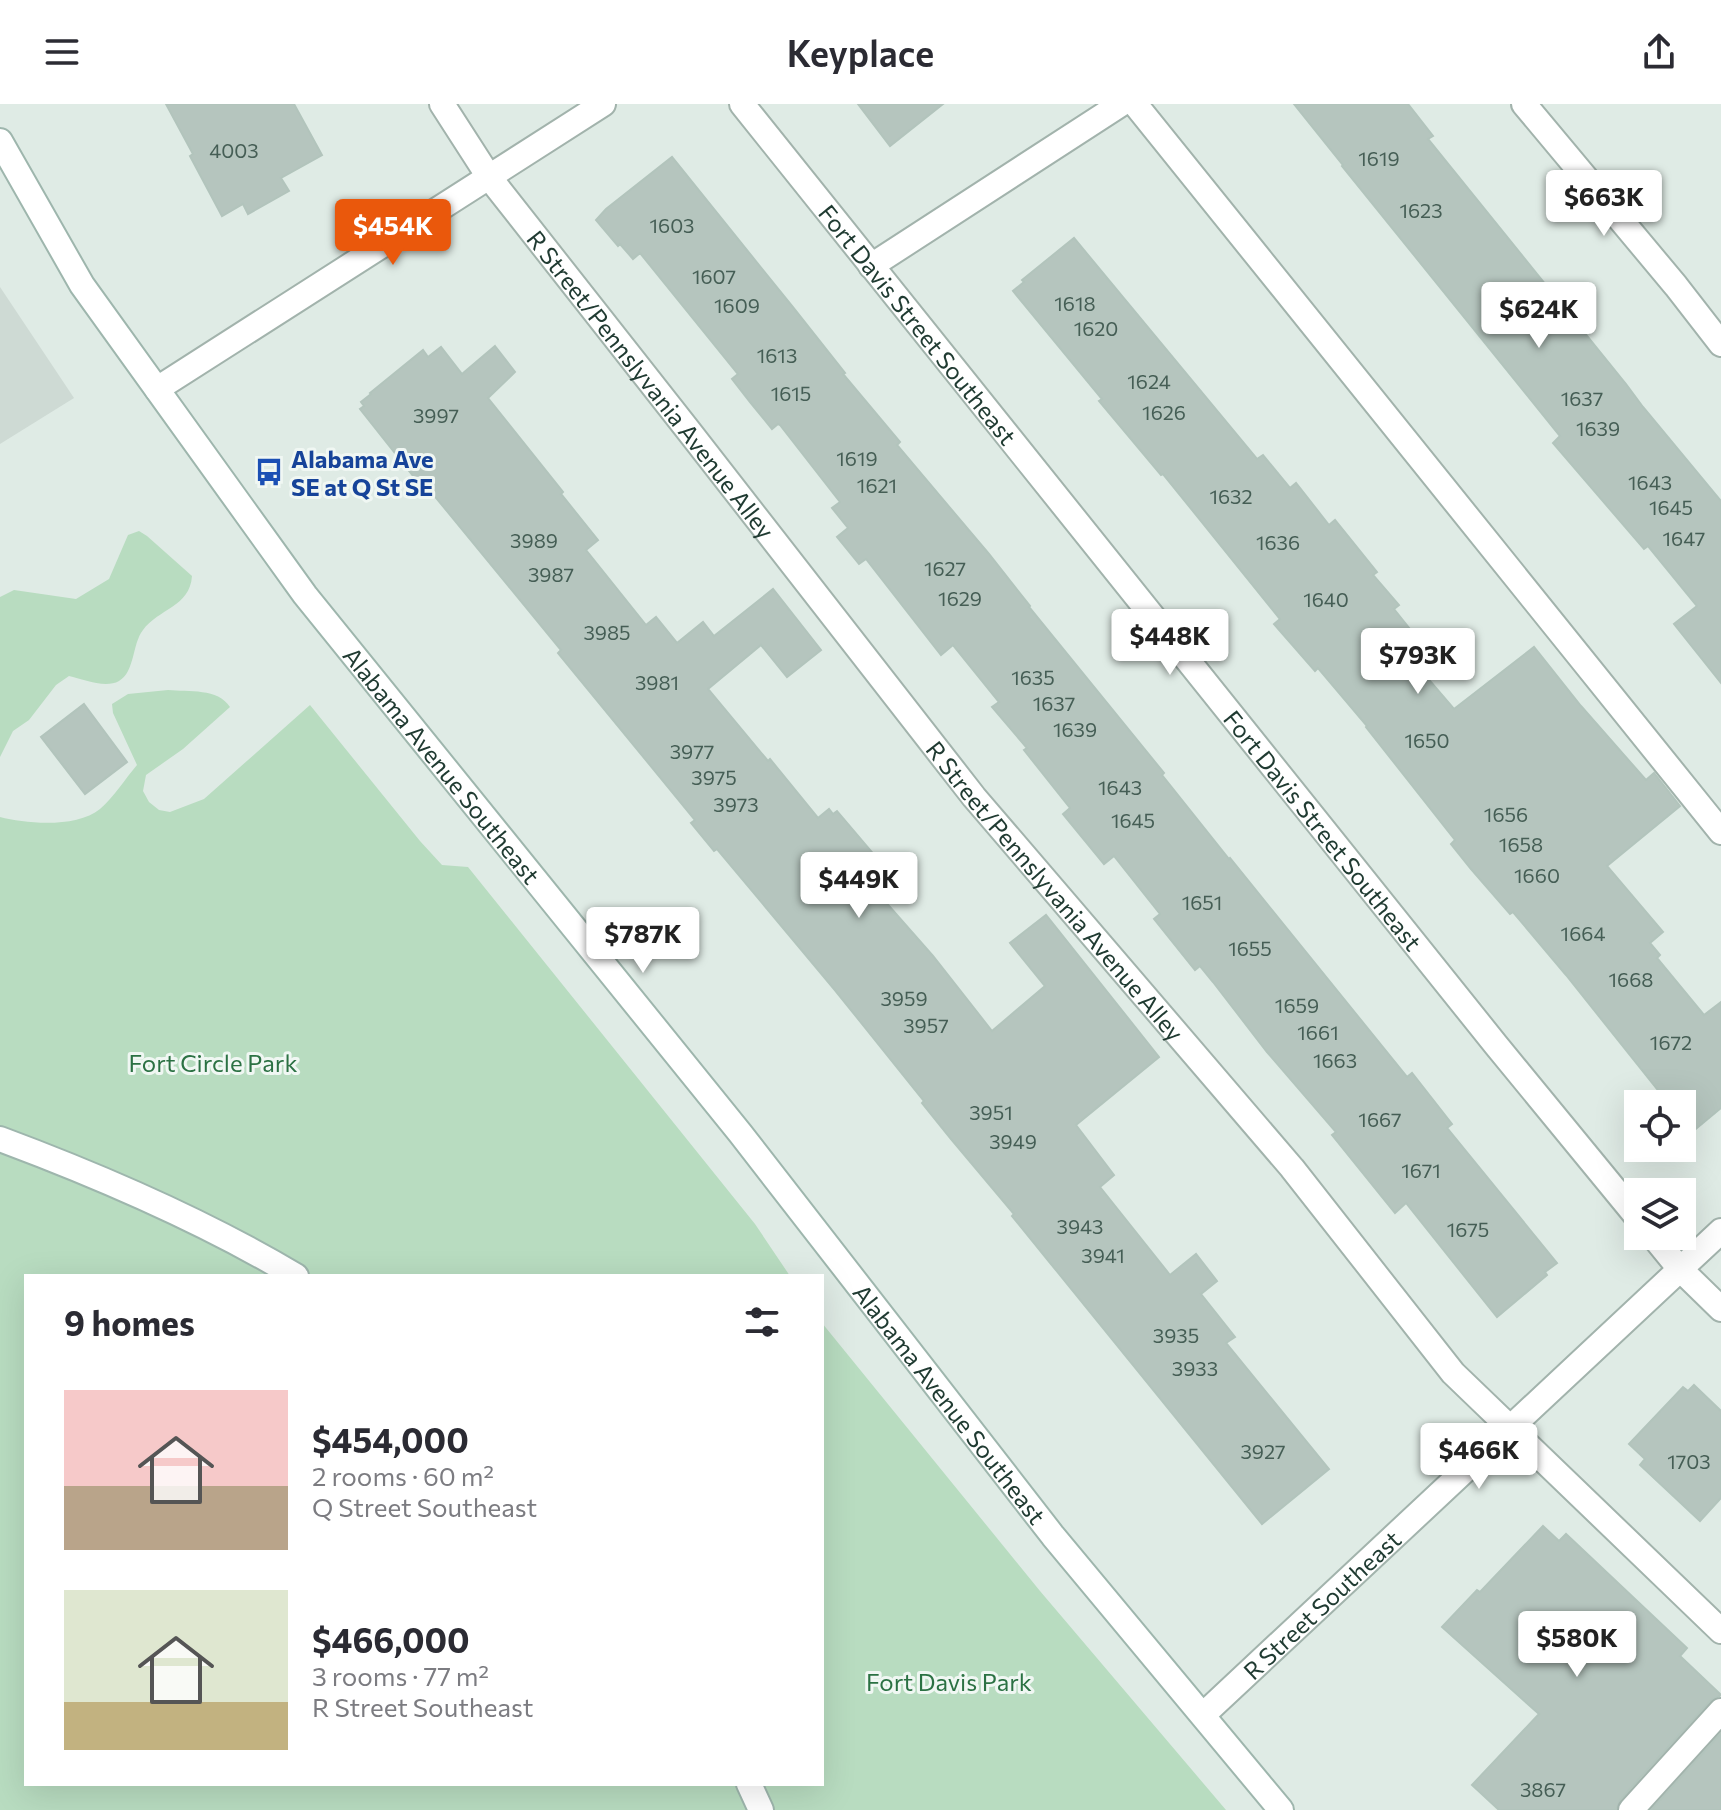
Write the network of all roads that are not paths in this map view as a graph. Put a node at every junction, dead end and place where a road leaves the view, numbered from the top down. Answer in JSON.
{"nodes":[{"id":1,"x":442,"y":104,"type":"edge"},
{"id":2,"x":603,"y":104,"type":"edge"},
{"id":3,"x":742,"y":104,"type":"edge"},
{"id":4,"x":1121,"y":104,"type":"edge"},
{"id":5,"x":1135,"y":104,"type":"edge"},
{"id":6,"x":1524,"y":104,"type":"edge"},
{"id":7,"x":0,"y":141,"type":"edge"},
{"id":8,"x":489,"y":177,"type":"junction"},
{"id":9,"x":871,"y":266,"type":"junction"},
{"id":10,"x":1721,"y":344,"type":"edge"},
{"id":11,"x":157,"y":389,"type":"junction"},
{"id":12,"x":1721,"y":832,"type":"edge"},
{"id":13,"x":0,"y":1139,"type":"edge"},
{"id":14,"x":1624,"y":1201,"type":"edge"},
{"id":15,"x":1721,"y":1231,"type":"edge"},
{"id":16,"x":1664,"y":1250,"type":"edge"},
{"id":17,"x":1680,"y":1269,"type":"junction"},
{"id":18,"x":293,"y":1274,"type":"edge"},
{"id":19,"x":1721,"y":1309,"type":"edge"},
{"id":20,"x":1509,"y":1429,"type":"junction"},
{"id":21,"x":1721,"y":1631,"type":"edge"},
{"id":22,"x":1721,"y":1711,"type":"edge"},
{"id":23,"x":1203,"y":1715,"type":"junction"},
{"id":24,"x":750,"y":1786,"type":"edge"},
{"id":25,"x":761,"y":1810,"type":"edge"},
{"id":26,"x":1281,"y":1810,"type":"edge"},
{"id":27,"x":1631,"y":1810,"type":"edge"}],
"edges":[{"from":1,"to":8,"type":"street","name":"R Street/Pennslyvania Avenue Alley"},
{"from":2,"to":8,"type":"street"},
{"from":3,"to":9,"type":"street","name":"Fort Davis Street Southeast"},
{"from":4,"to":9,"type":"street"},
{"from":5,"to":12,"type":"street"},
{"from":6,"to":10,"type":"street"},
{"from":7,"to":11,"type":"street","name":"Alabama Avenue Southeast"},
{"from":8,"to":11,"type":"street"},
{"from":8,"to":20,"type":"street","name":"R Street/Pennslyvania Avenue Alley"},
{"from":9,"to":14,"type":"street","name":"Fort Davis Street Southeast"},
{"from":11,"to":23,"type":"street","name":"Alabama Avenue Southeast"},
{"from":13,"to":18,"type":"street"},
{"from":15,"to":17,"type":"street","name":"R Street Southeast"},
{"from":16,"to":17,"type":"street"},
{"from":17,"to":19,"type":"street"},
{"from":17,"to":20,"type":"street","name":"R Street Southeast"},
{"from":20,"to":21,"type":"street","name":"R Street/Pennslyvania Avenue Alley"},
{"from":20,"to":23,"type":"street","name":"R Street Southeast"},
{"from":22,"to":27,"type":"street"},
{"from":23,"to":26,"type":"street","name":"Alabama Avenue Southeast"},
{"from":24,"to":25,"type":"street"}]}
